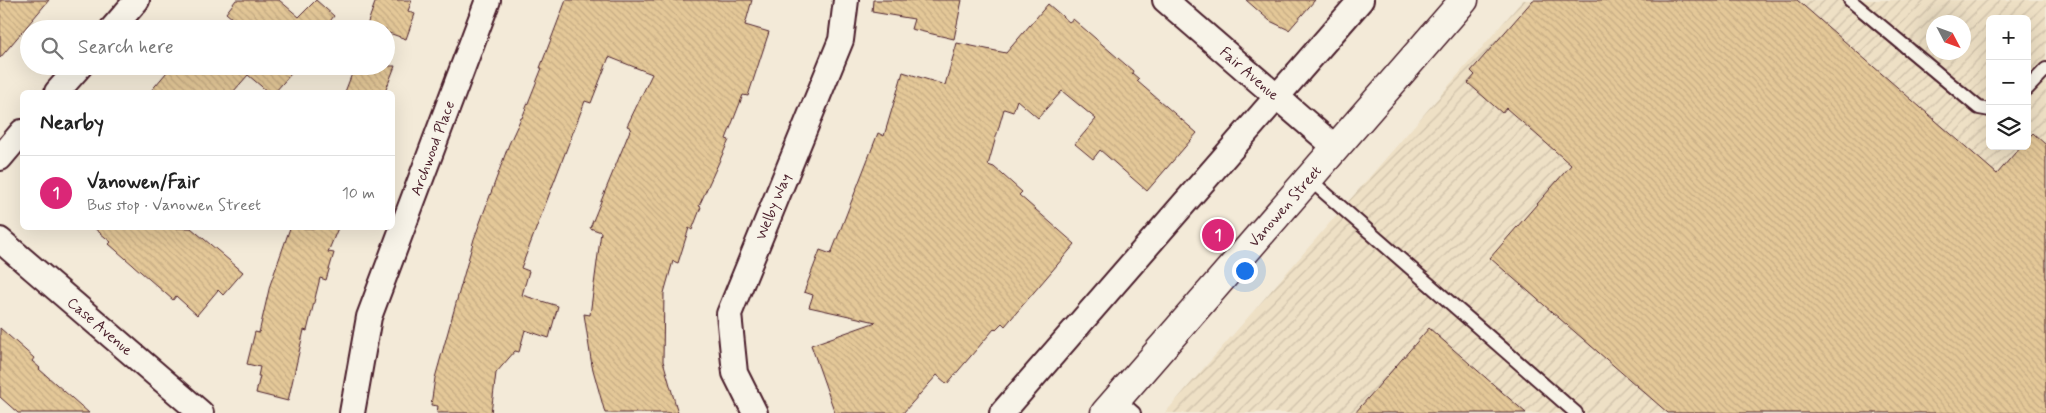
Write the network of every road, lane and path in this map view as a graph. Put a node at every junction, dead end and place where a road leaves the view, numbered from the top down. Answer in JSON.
{"nodes":[{"id":1,"x":137,"y":0,"type":"edge"},
{"id":2,"x":488,"y":0,"type":"edge"},
{"id":3,"x":846,"y":0,"type":"edge"},
{"id":4,"x":1165,"y":0,"type":"edge"},
{"id":5,"x":1361,"y":0,"type":"edge"},
{"id":6,"x":1464,"y":0,"type":"edge"},
{"id":7,"x":1850,"y":0,"type":"edge"},
{"id":8,"x":120,"y":20,"type":"edge"},
{"id":9,"x":2046,"y":69,"type":"edge"},
{"id":10,"x":72,"y":75,"type":"edge"},
{"id":11,"x":2031,"y":85,"type":"edge"},
{"id":12,"x":59,"y":90,"type":"edge"},
{"id":13,"x":1277,"y":97,"type":"junction"},
{"id":14,"x":1986,"y":109,"type":"edge"},
{"id":15,"x":20,"y":134,"type":"edge"},
{"id":16,"x":1336,"y":148,"type":"junction"},
{"id":17,"x":0,"y":158,"type":"edge"},
{"id":18,"x":1309,"y":178,"type":"junction"},
{"id":19,"x":0,"y":240,"type":"edge"},
{"id":20,"x":1119,"y":408,"type":"edge"},
{"id":21,"x":201,"y":413,"type":"edge"},
{"id":22,"x":352,"y":413,"type":"edge"},
{"id":23,"x":755,"y":413,"type":"edge"},
{"id":24,"x":1002,"y":413,"type":"edge"},
{"id":25,"x":1576,"y":413,"type":"edge"}],
"edges":[{"from":1,"to":8,"type":"street"},
{"from":2,"to":22,"type":"street","name":"Archwood Place"},
{"from":3,"to":23,"type":"street","name":"Welby Way"},
{"from":4,"to":13,"type":"street","name":"Fair Avenue"},
{"from":5,"to":13,"type":"street"},
{"from":6,"to":16,"type":"main road","name":"Vanowen Street"},
{"from":7,"to":14,"type":"lane"},
{"from":9,"to":11,"type":"lane"},
{"from":10,"to":12,"type":"street"},
{"from":13,"to":16,"type":"street","name":"Fair Avenue"},
{"from":13,"to":24,"type":"street"},
{"from":15,"to":17,"type":"street"},
{"from":16,"to":18,"type":"main road","name":"Vanowen Street"},
{"from":18,"to":20,"type":"main road","name":"Vanowen Street"},
{"from":18,"to":25,"type":"lane"},
{"from":19,"to":21,"type":"street","name":"Case Avenue"}]}
